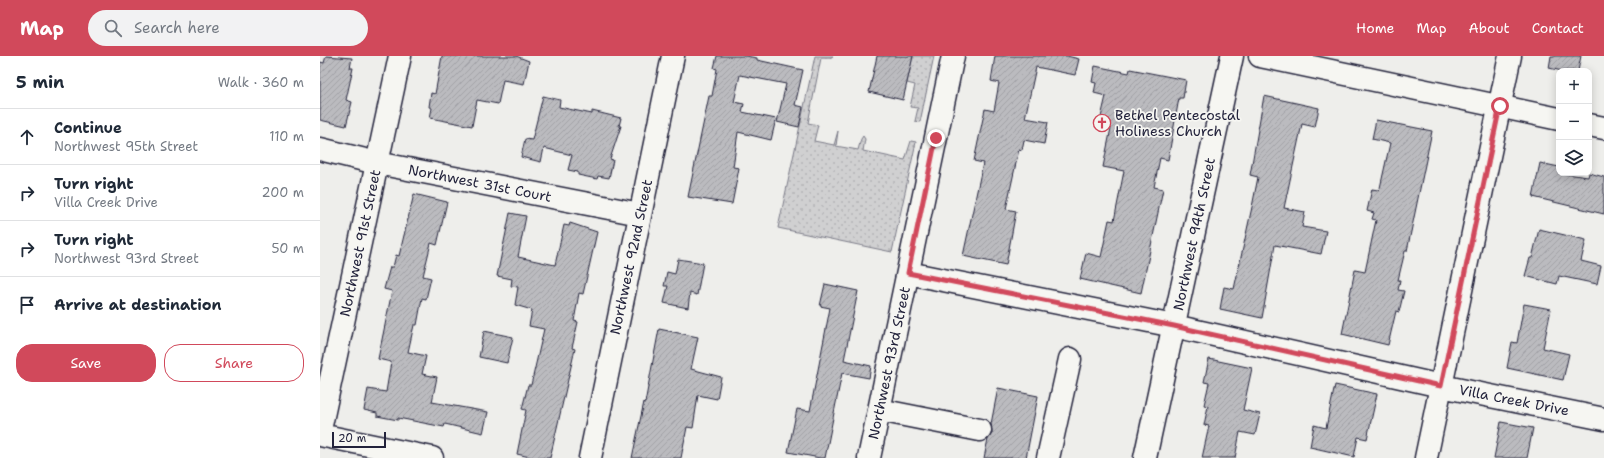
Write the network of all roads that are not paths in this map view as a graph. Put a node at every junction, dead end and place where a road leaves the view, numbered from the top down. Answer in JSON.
{"nodes":[{"id":1,"x":400,"y":56,"type":"edge"},
{"id":2,"x":673,"y":56,"type":"edge"},
{"id":3,"x":954,"y":56,"type":"edge"},
{"id":4,"x":1232,"y":56,"type":"edge"},
{"id":5,"x":1260,"y":56,"type":"edge"},
{"id":6,"x":1510,"y":56,"type":"edge"},
{"id":7,"x":1500,"y":106,"type":"junction"},
{"id":8,"x":1556,"y":118,"type":"edge"},
{"id":9,"x":1592,"y":126,"type":"edge"},
{"id":10,"x":1604,"y":128,"type":"edge"},
{"id":11,"x":320,"y":150,"type":"edge"},
{"id":12,"x":377,"y":162,"type":"junction"},
{"id":13,"x":640,"y":214,"type":"junction"},
{"id":14,"x":908,"y":273,"type":"junction"},
{"id":15,"x":1174,"y":326,"type":"junction"},
{"id":16,"x":1070,"y":359,"type":"dead end"},
{"id":17,"x":1441,"y":386,"type":"junction"},
{"id":18,"x":879,"y":410,"type":"junction"},
{"id":19,"x":1604,"y":419,"type":"edge"},
{"id":20,"x":320,"y":430,"type":"edge"},
{"id":21,"x":980,"y":430,"type":"dead end"},
{"id":22,"x":320,"y":435,"type":"edge"},
{"id":23,"x":432,"y":458,"type":"edge"},
{"id":24,"x":590,"y":458,"type":"edge"},
{"id":25,"x":868,"y":458,"type":"edge"},
{"id":26,"x":1048,"y":458,"type":"edge"},
{"id":27,"x":1145,"y":458,"type":"edge"},
{"id":28,"x":1426,"y":458,"type":"edge"}],
"edges":[{"from":1,"to":12,"type":"street","name":"Northwest 91st Street"},
{"from":2,"to":13,"type":"street","name":"Northwest 92nd Street"},
{"from":3,"to":14,"type":"street","name":"Northwest 93rd Street"},
{"from":4,"to":15,"type":"street","name":"Northwest 94th Street"},
{"from":5,"to":7,"type":"street"},
{"from":6,"to":7,"type":"street"},
{"from":7,"to":8,"type":"street"},
{"from":7,"to":17,"type":"street"},
{"from":9,"to":10,"type":"street"},
{"from":11,"to":12,"type":"street","name":"Northwest 31st Court"},
{"from":12,"to":13,"type":"street","name":"Northwest 31st Court"},
{"from":12,"to":20,"type":"street","name":"Northwest 91st Street"},
{"from":13,"to":24,"type":"street","name":"Northwest 92nd Street"},
{"from":14,"to":15,"type":"street","name":"Villa Creek Drive"},
{"from":14,"to":18,"type":"street","name":"Northwest 93rd Street"},
{"from":15,"to":17,"type":"street","name":"Villa Creek Drive"},
{"from":15,"to":27,"type":"street","name":"Northwest 94th Street"},
{"from":16,"to":26,"type":"street"},
{"from":17,"to":19,"type":"street","name":"Villa Creek Drive"},
{"from":17,"to":28,"type":"street"},
{"from":18,"to":21,"type":"street"},
{"from":18,"to":25,"type":"street","name":"Northwest 93rd Street"},
{"from":22,"to":23,"type":"street"}]}
